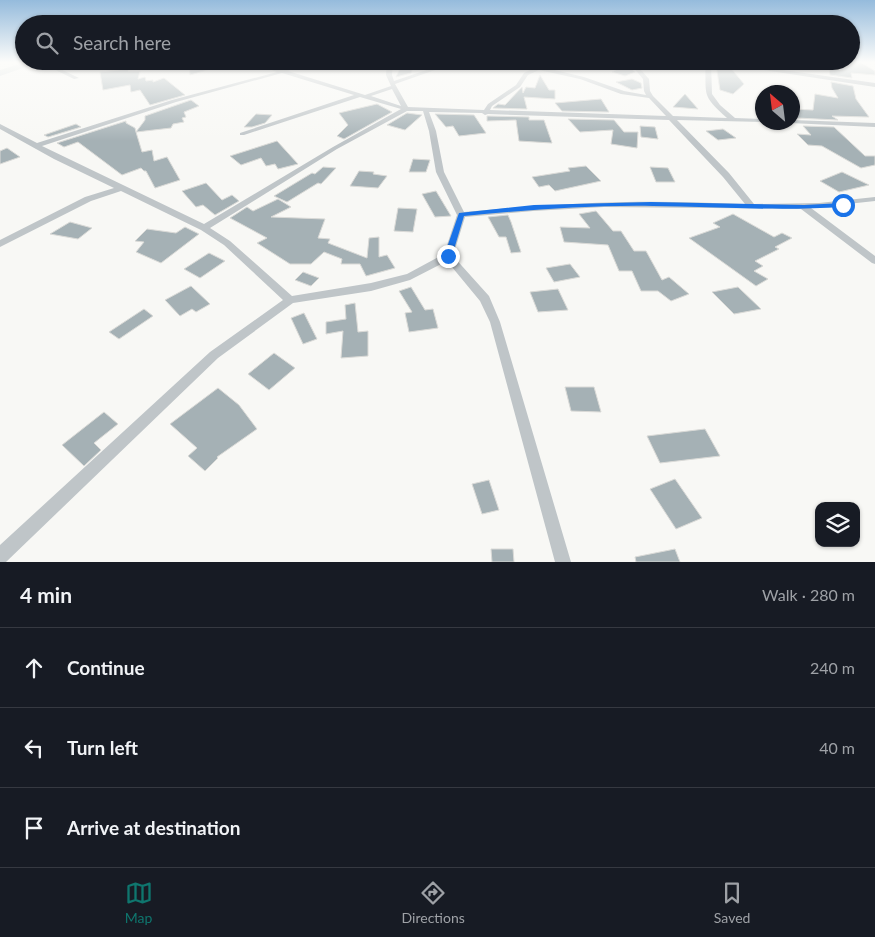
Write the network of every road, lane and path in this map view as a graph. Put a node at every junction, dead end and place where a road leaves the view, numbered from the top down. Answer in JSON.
{"nodes":[{"id":1,"x":220,"y":88,"type":"edge"},
{"id":2,"x":335,"y":88,"type":"edge"},
{"id":3,"x":384,"y":88,"type":"edge"},
{"id":4,"x":395,"y":88,"type":"edge"},
{"id":5,"x":515,"y":88,"type":"edge"},
{"id":6,"x":609,"y":88,"type":"edge"},
{"id":7,"x":648,"y":88,"type":"edge"},
{"id":8,"x":709,"y":88,"type":"edge"},
{"id":9,"x":361,"y":96,"type":"junction"},
{"id":10,"x":651,"y":97,"type":"junction"},
{"id":11,"x":406,"y":109,"type":"junction"},
{"id":12,"x":426,"y":111,"type":"junction"},
{"id":13,"x":486,"y":112,"type":"junction"},
{"id":14,"x":670,"y":118,"type":"junction"},
{"id":15,"x":733,"y":120,"type":"junction"},
{"id":16,"x":755,"y":121,"type":"edge"},
{"id":17,"x":800,"y":122,"type":"edge"},
{"id":18,"x":875,"y":125,"type":"edge"},
{"id":19,"x":0,"y":126,"type":"edge"},
{"id":20,"x":242,"y":134,"type":"dead end"},
{"id":21,"x":36,"y":146,"type":"junction"},
{"id":22,"x":122,"y":188,"type":"junction"},
{"id":23,"x":875,"y":199,"type":"edge"},
{"id":24,"x":751,"y":206,"type":"junction"},
{"id":25,"x":804,"y":207,"type":"junction"},
{"id":26,"x":462,"y":215,"type":"junction"},
{"id":27,"x":204,"y":228,"type":"junction"},
{"id":28,"x":0,"y":244,"type":"edge"},
{"id":29,"x":448,"y":256,"type":"junction"},
{"id":30,"x":875,"y":261,"type":"edge"},
{"id":31,"x":290,"y":300,"type":"junction"},
{"id":32,"x":0,"y":556,"type":"edge"},
{"id":33,"x":563,"y":562,"type":"edge"}],
"edges":[{"from":1,"to":21,"type":"street"},
{"from":2,"to":9,"type":"street"},
{"from":3,"to":9,"type":"street"},
{"from":4,"to":11,"type":"street"},
{"from":5,"to":13,"type":"street"},
{"from":6,"to":10,"type":"street"},
{"from":7,"to":10,"type":"street"},
{"from":8,"to":15,"type":"street"},
{"from":9,"to":11,"type":"street"},
{"from":9,"to":20,"type":"street"},
{"from":10,"to":14,"type":"street"},
{"from":11,"to":12,"type":"street"},
{"from":11,"to":27,"type":"street"},
{"from":12,"to":13,"type":"street"},
{"from":12,"to":26,"type":"street"},
{"from":13,"to":14,"type":"street"},
{"from":14,"to":15,"type":"street"},
{"from":14,"to":24,"type":"street"},
{"from":15,"to":16,"type":"street"},
{"from":17,"to":18,"type":"street"},
{"from":19,"to":21,"type":"street"},
{"from":21,"to":22,"type":"street"},
{"from":22,"to":27,"type":"street"},
{"from":22,"to":28,"type":"street"},
{"from":23,"to":25,"type":"street"},
{"from":24,"to":25,"type":"street"},
{"from":24,"to":26,"type":"street"},
{"from":25,"to":30,"type":"street"},
{"from":26,"to":29,"type":"street"},
{"from":27,"to":31,"type":"street"},
{"from":29,"to":31,"type":"street"},
{"from":29,"to":33,"type":"street"},
{"from":31,"to":32,"type":"street"}]}
